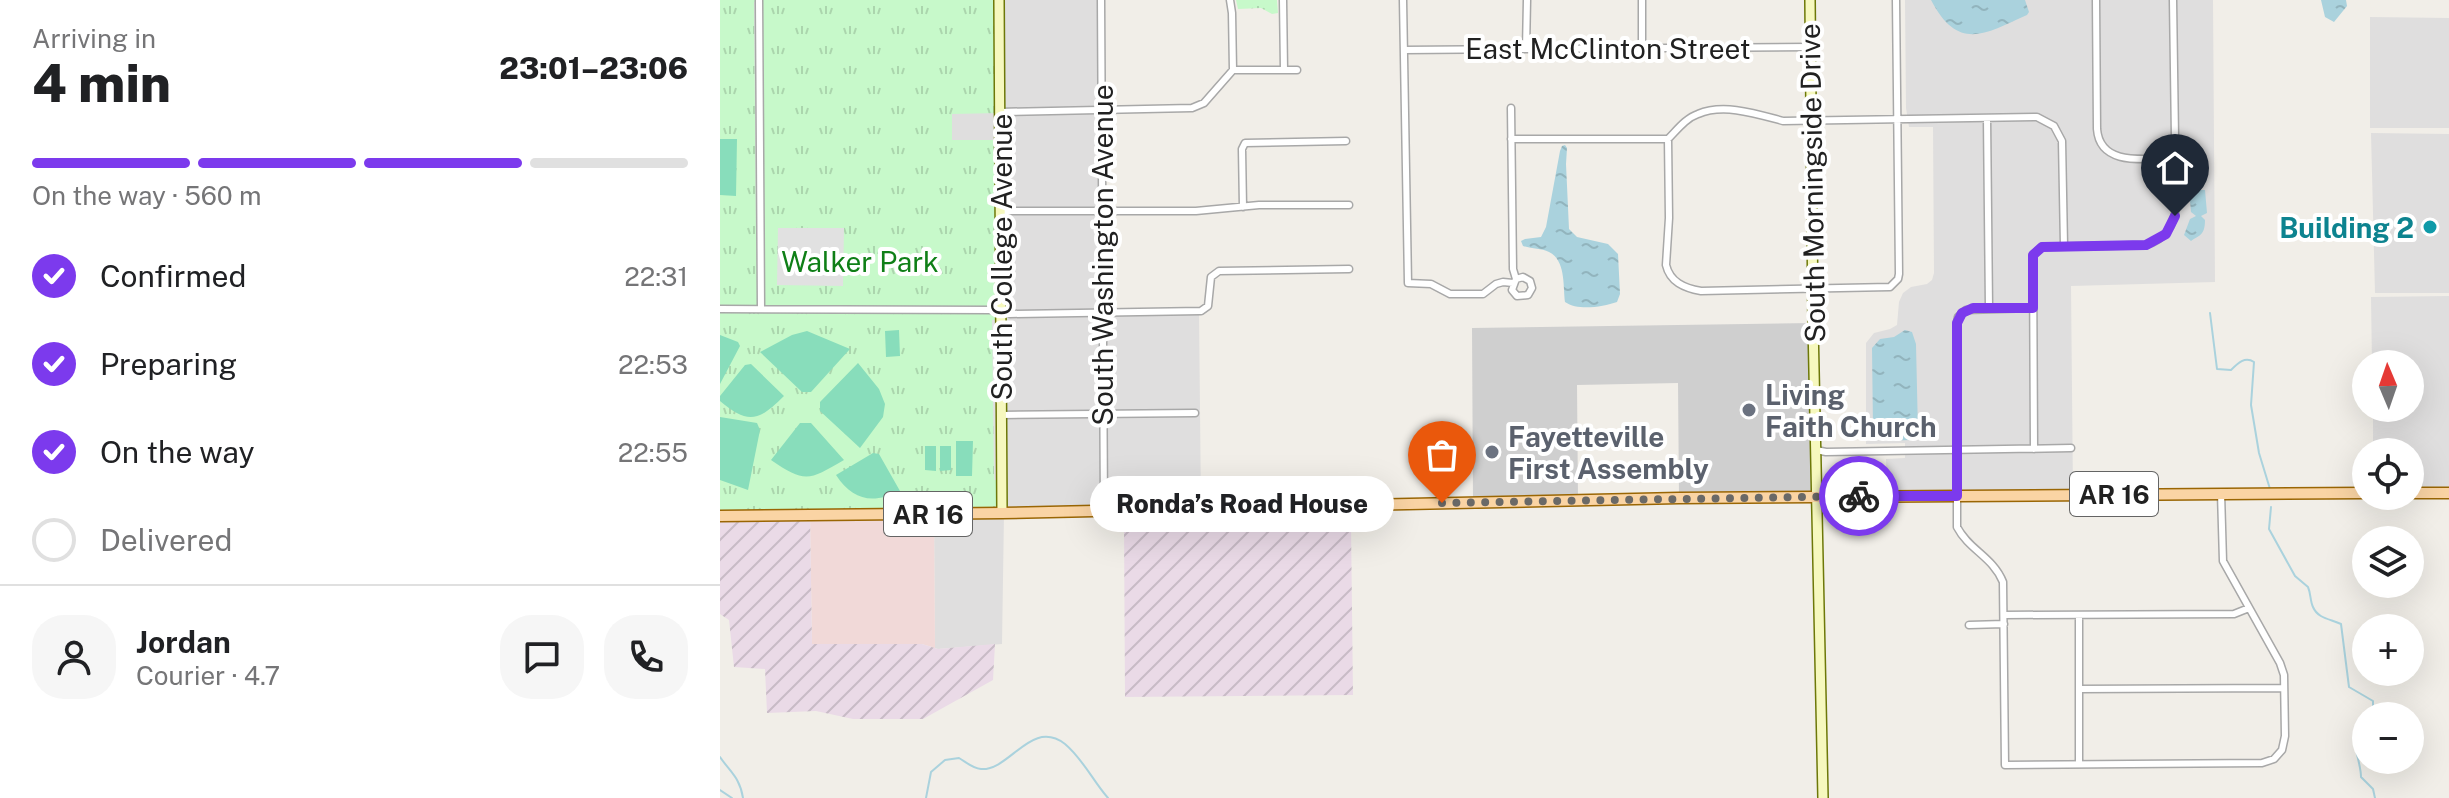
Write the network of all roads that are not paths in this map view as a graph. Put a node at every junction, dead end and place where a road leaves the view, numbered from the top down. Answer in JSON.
{"nodes":[{"id":1,"x":759,"y":0,"type":"edge"},
{"id":2,"x":999,"y":0,"type":"edge"},
{"id":3,"x":1101,"y":0,"type":"edge"},
{"id":4,"x":1230,"y":0,"type":"edge"},
{"id":5,"x":1283,"y":0,"type":"edge"},
{"id":6,"x":1403,"y":0,"type":"edge"},
{"id":7,"x":1527,"y":0,"type":"edge"},
{"id":8,"x":1642,"y":0,"type":"edge"},
{"id":9,"x":1810,"y":0,"type":"edge"},
{"id":10,"x":1896,"y":0,"type":"edge"},
{"id":11,"x":2096,"y":0,"type":"edge"},
{"id":12,"x":2173,"y":0,"type":"edge"},
{"id":13,"x":1811,"y":47,"type":"junction"},
{"id":14,"x":1642,"y":48,"type":"junction"},
{"id":15,"x":1526,"y":49,"type":"junction"},
{"id":16,"x":1404,"y":50,"type":"junction"},
{"id":17,"x":1233,"y":70,"type":"junction"},
{"id":18,"x":1284,"y":70,"type":"junction"},
{"id":19,"x":1297,"y":70,"type":"dead end"},
{"id":20,"x":1511,"y":108,"type":"dead end"},
{"id":21,"x":1100,"y":110,"type":"junction"},
{"id":22,"x":1000,"y":112,"type":"junction"},
{"id":23,"x":1987,"y":118,"type":"junction"},
{"id":24,"x":1898,"y":119,"type":"junction"},
{"id":25,"x":1810,"y":120,"type":"junction"},
{"id":26,"x":1511,"y":139,"type":"junction"},
{"id":27,"x":1668,"y":139,"type":"junction"},
{"id":28,"x":1346,"y":141,"type":"dead end"},
{"id":29,"x":2175,"y":158,"type":"junction"},
{"id":30,"x":1349,"y":205,"type":"dead end"},
{"id":31,"x":1243,"y":207,"type":"junction"},
{"id":32,"x":1000,"y":211,"type":"junction"},
{"id":33,"x":1101,"y":212,"type":"junction"},
{"id":34,"x":2064,"y":246,"type":"junction"},
{"id":35,"x":1349,"y":269,"type":"dead end"},
{"id":36,"x":1813,"y":290,"type":"junction"},
{"id":37,"x":1989,"y":308,"type":"junction"},
{"id":38,"x":2033,"y":308,"type":"junction"},
{"id":39,"x":720,"y":309,"type":"edge"},
{"id":40,"x":761,"y":309,"type":"junction"},
{"id":41,"x":1001,"y":312,"type":"junction"},
{"id":42,"x":1101,"y":313,"type":"junction"},
{"id":43,"x":1195,"y":413,"type":"dead end"},
{"id":44,"x":1103,"y":414,"type":"junction"},
{"id":45,"x":1002,"y":415,"type":"junction"},
{"id":46,"x":2071,"y":448,"type":"dead end"},
{"id":47,"x":1958,"y":449,"type":"junction"},
{"id":48,"x":2034,"y":449,"type":"junction"},
{"id":49,"x":1816,"y":450,"type":"junction"},
{"id":50,"x":2221,"y":493,"type":"junction"},
{"id":51,"x":2352,"y":493,"type":"edge"},
{"id":52,"x":2424,"y":493,"type":"edge"},
{"id":53,"x":2449,"y":493,"type":"edge"},
{"id":54,"x":1817,"y":496,"type":"junction"},
{"id":55,"x":1957,"y":496,"type":"junction"},
{"id":56,"x":1104,"y":511,"type":"junction"},
{"id":57,"x":1002,"y":513,"type":"junction"},
{"id":58,"x":720,"y":516,"type":"edge"},
{"id":59,"x":2249,"y":608,"type":"junction"},
{"id":60,"x":2004,"y":615,"type":"junction"},
{"id":61,"x":2079,"y":615,"type":"junction"},
{"id":62,"x":2004,"y":624,"type":"junction"},
{"id":63,"x":1969,"y":625,"type":"dead end"},
{"id":64,"x":2284,"y":688,"type":"junction"},
{"id":65,"x":2079,"y":689,"type":"junction"},
{"id":66,"x":2079,"y":764,"type":"junction"},
{"id":67,"x":1823,"y":798,"type":"edge"}],
"edges":[{"from":1,"to":40,"type":"street"},
{"from":2,"to":22,"type":"street","name":"South College Avenue"},
{"from":3,"to":21,"type":"street","name":"South Washington Avenue"},
{"from":4,"to":17,"type":"street"},
{"from":5,"to":18,"type":"street"},
{"from":6,"to":16,"type":"street"},
{"from":7,"to":15,"type":"street"},
{"from":8,"to":14,"type":"street"},
{"from":9,"to":13,"type":"street","name":"South Morningside Drive"},
{"from":10,"to":24,"type":"street"},
{"from":11,"to":29,"type":"street"},
{"from":12,"to":29,"type":"street"},
{"from":13,"to":14,"type":"street","name":"East McClinton Street"},
{"from":13,"to":25,"type":"street","name":"South Morningside Drive"},
{"from":14,"to":15,"type":"street","name":"East McClinton Street"},
{"from":15,"to":16,"type":"street","name":"East McClinton Street"},
{"from":16,"to":26,"type":"street"},
{"from":17,"to":18,"type":"street"},
{"from":17,"to":21,"type":"street"},
{"from":18,"to":19,"type":"street"},
{"from":20,"to":26,"type":"street"},
{"from":21,"to":22,"type":"street"},
{"from":21,"to":33,"type":"street","name":"South Washington Avenue"},
{"from":22,"to":32,"type":"street","name":"South College Avenue"},
{"from":23,"to":24,"type":"street"},
{"from":23,"to":34,"type":"street"},
{"from":23,"to":37,"type":"street"},
{"from":24,"to":25,"type":"street"},
{"from":24,"to":36,"type":"street"},
{"from":25,"to":27,"type":"street"},
{"from":25,"to":36,"type":"street","name":"South Morningside Drive"},
{"from":26,"to":27,"type":"street"},
{"from":27,"to":36,"type":"street"},
{"from":28,"to":31,"type":"street"},
{"from":29,"to":34,"type":"street"},
{"from":30,"to":31,"type":"street"},
{"from":31,"to":33,"type":"street"},
{"from":32,"to":33,"type":"street"},
{"from":32,"to":41,"type":"street","name":"South College Avenue"},
{"from":33,"to":42,"type":"street","name":"South Washington Avenue"},
{"from":34,"to":38,"type":"street"},
{"from":35,"to":42,"type":"street"},
{"from":36,"to":49,"type":"street","name":"South Morningside Drive"},
{"from":37,"to":38,"type":"street"},
{"from":37,"to":47,"type":"street"},
{"from":38,"to":48,"type":"street"},
{"from":39,"to":40,"type":"street"},
{"from":40,"to":41,"type":"street"},
{"from":41,"to":42,"type":"street"},
{"from":41,"to":45,"type":"street","name":"South College Avenue"},
{"from":42,"to":44,"type":"street","name":"South Washington Avenue"},
{"from":43,"to":44,"type":"street"},
{"from":44,"to":45,"type":"street"},
{"from":44,"to":56,"type":"street","name":"South Washington Avenue"},
{"from":45,"to":57,"type":"street","name":"South College Avenue"},
{"from":46,"to":48,"type":"street"},
{"from":47,"to":48,"type":"street"},
{"from":47,"to":49,"type":"street"},
{"from":47,"to":55,"type":"street"},
{"from":49,"to":54,"type":"street","name":"South Morningside Drive"},
{"from":50,"to":51,"type":"main road","number":"AR 16"},
{"from":50,"to":55,"type":"main road","number":"AR 16"},
{"from":50,"to":59,"type":"street"},
{"from":52,"to":53,"type":"main road"},
{"from":54,"to":55,"type":"main road","number":"AR 16"},
{"from":54,"to":56,"type":"main road","number":"AR 16"},
{"from":54,"to":67,"type":"street","name":"South Morningside Drive"},
{"from":55,"to":60,"type":"street"},
{"from":56,"to":57,"type":"main road","number":"AR 16"},
{"from":57,"to":58,"type":"main road","number":"AR 16"},
{"from":59,"to":61,"type":"street"},
{"from":59,"to":64,"type":"street"},
{"from":60,"to":61,"type":"street"},
{"from":60,"to":62,"type":"street"},
{"from":61,"to":65,"type":"street"},
{"from":62,"to":63,"type":"street"},
{"from":62,"to":66,"type":"street"},
{"from":64,"to":65,"type":"street"},
{"from":64,"to":66,"type":"street"},
{"from":65,"to":66,"type":"street"}]}
